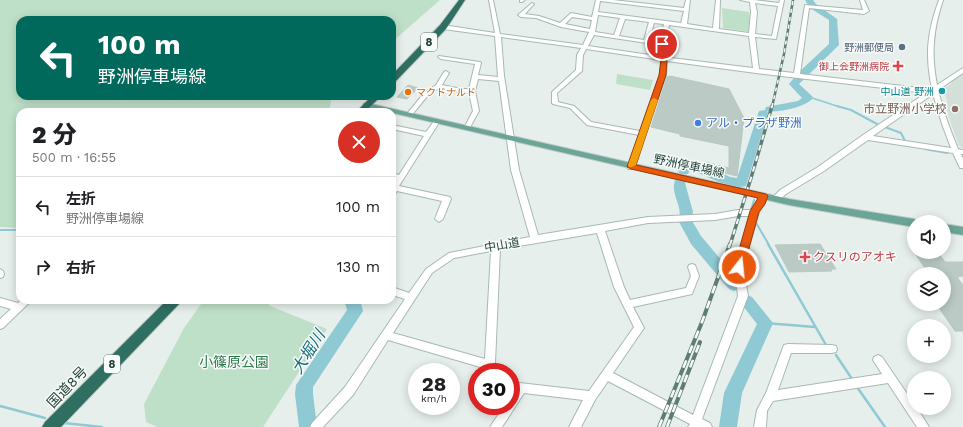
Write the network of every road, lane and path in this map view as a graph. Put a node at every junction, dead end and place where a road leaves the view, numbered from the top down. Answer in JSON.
{"nodes":[{"id":1,"x":462,"y":0,"type":"edge"},
{"id":2,"x":491,"y":0,"type":"edge"},
{"id":3,"x":600,"y":0,"type":"edge"},
{"id":4,"x":658,"y":0,"type":"edge"},
{"id":5,"x":688,"y":0,"type":"edge"},
{"id":6,"x":718,"y":0,"type":"edge"},
{"id":7,"x":742,"y":0,"type":"edge"},
{"id":8,"x":862,"y":0,"type":"edge"},
{"id":9,"x":941,"y":0,"type":"edge"},
{"id":10,"x":628,"y":1,"type":"edge"},
{"id":11,"x":752,"y":1,"type":"junction"},
{"id":12,"x":781,"y":3,"type":"edge"},
{"id":13,"x":532,"y":4,"type":"dead end"},
{"id":14,"x":656,"y":6,"type":"junction"},
{"id":15,"x":685,"y":10,"type":"junction"},
{"id":16,"x":596,"y":16,"type":"junction"},
{"id":17,"x":623,"y":17,"type":"junction"},
{"id":18,"x":652,"y":20,"type":"junction"},
{"id":19,"x":667,"y":22,"type":"junction"},
{"id":20,"x":684,"y":24,"type":"junction"},
{"id":21,"x":561,"y":25,"type":"junction"},
{"id":22,"x":443,"y":27,"type":"junction"},
{"id":23,"x":716,"y":29,"type":"junction"},
{"id":24,"x":592,"y":32,"type":"junction"},
{"id":25,"x":498,"y":35,"type":"junction"},
{"id":26,"x":752,"y":35,"type":"junction"},
{"id":27,"x":616,"y":36,"type":"junction"},
{"id":28,"x":646,"y":42,"type":"junction"},
{"id":29,"x":662,"y":44,"type":"junction"},
{"id":30,"x":584,"y":48,"type":"junction"},
{"id":31,"x":441,"y":56,"type":"dead end"},
{"id":32,"x":662,"y":58,"type":"junction"},
{"id":33,"x":963,"y":70,"type":"edge"},
{"id":34,"x":756,"y":71,"type":"junction"},
{"id":35,"x":446,"y":73,"type":"dead end"},
{"id":36,"x":796,"y":75,"type":"junction"},
{"id":37,"x":396,"y":76,"type":"edge"},
{"id":38,"x":475,"y":77,"type":"junction"},
{"id":39,"x":502,"y":78,"type":"junction"},
{"id":40,"x":438,"y":86,"type":"junction"},
{"id":41,"x":936,"y":90,"type":"junction"},
{"id":42,"x":472,"y":91,"type":"junction"},
{"id":43,"x":373,"y":100,"type":"edge"},
{"id":44,"x":365,"y":108,"type":"edge"},
{"id":45,"x":396,"y":113,"type":"edge"},
{"id":46,"x":409,"y":115,"type":"junction"},
{"id":47,"x":437,"y":121,"type":"junction"},
{"id":48,"x":396,"y":128,"type":"edge"},
{"id":49,"x":467,"y":128,"type":"junction"},
{"id":50,"x":643,"y":134,"type":"junction"},
{"id":51,"x":428,"y":135,"type":"junction"},
{"id":52,"x":510,"y":137,"type":"junction"},
{"id":53,"x":865,"y":137,"type":"junction"},
{"id":54,"x":954,"y":150,"type":"junction"},
{"id":55,"x":963,"y":152,"type":"edge"},
{"id":56,"x":963,"y":166,"type":"edge"},
{"id":57,"x":631,"y":167,"type":"junction"},
{"id":58,"x":396,"y":176,"type":"edge"},
{"id":59,"x":402,"y":178,"type":"junction"},
{"id":60,"x":396,"y":187,"type":"edge"},
{"id":61,"x":396,"y":190,"type":"edge"},
{"id":62,"x":763,"y":196,"type":"junction"},
{"id":63,"x":775,"y":199,"type":"junction"},
{"id":64,"x":755,"y":211,"type":"junction"},
{"id":65,"x":439,"y":220,"type":"dead end"},
{"id":66,"x":907,"y":222,"type":"edge"},
{"id":67,"x":600,"y":229,"type":"junction"},
{"id":68,"x":951,"y":229,"type":"edge"},
{"id":69,"x":963,"y":232,"type":"edge"},
{"id":70,"x":535,"y":239,"type":"junction"},
{"id":71,"x":496,"y":246,"type":"junction"},
{"id":72,"x":692,"y":266,"type":"dead end"},
{"id":73,"x":396,"y":292,"type":"edge"},
{"id":74,"x":411,"y":298,"type":"junction"},
{"id":75,"x":0,"y":302,"type":"edge"},
{"id":76,"x":22,"y":304,"type":"edge"},
{"id":77,"x":171,"y":304,"type":"edge"},
{"id":78,"x":627,"y":304,"type":"junction"},
{"id":79,"x":19,"y":307,"type":"junction"},
{"id":80,"x":0,"y":325,"type":"edge"},
{"id":81,"x":386,"y":335,"type":"junction"},
{"id":82,"x":832,"y":349,"type":"dead end"},
{"id":83,"x":878,"y":360,"type":"dead end"},
{"id":84,"x":473,"y":363,"type":"edge"},
{"id":85,"x":492,"y":363,"type":"edge"},
{"id":86,"x":606,"y":375,"type":"junction"},
{"id":87,"x":890,"y":378,"type":"junction"},
{"id":88,"x":522,"y":388,"type":"joint"},
{"id":89,"x":520,"y":391,"type":"edge"},
{"id":90,"x":592,"y":396,"type":"junction"},
{"id":91,"x":770,"y":396,"type":"junction"},
{"id":92,"x":505,"y":415,"type":"edge"},
{"id":93,"x":695,"y":425,"type":"edge"},
{"id":94,"x":50,"y":427,"type":"edge"},
{"id":95,"x":316,"y":427,"type":"edge"},
{"id":96,"x":496,"y":427,"type":"edge"},
{"id":97,"x":575,"y":427,"type":"edge"},
{"id":98,"x":706,"y":427,"type":"edge"},
{"id":99,"x":760,"y":427,"type":"edge"},
{"id":100,"x":923,"y":427,"type":"edge"}],
"edges":[{"from":1,"to":22,"type":"highway","number":"8"},
{"from":2,"to":25,"type":"street"},
{"from":3,"to":10,"type":"street"},
{"from":3,"to":16,"type":"street"},
{"from":4,"to":14,"type":"street"},
{"from":5,"to":15,"type":"street"},
{"from":6,"to":23,"type":"street"},
{"from":7,"to":11,"type":"street"},
{"from":8,"to":36,"type":"street"},
{"from":9,"to":41,"type":"street"},
{"from":10,"to":14,"type":"street"},
{"from":11,"to":12,"type":"street"},
{"from":11,"to":26,"type":"street"},
{"from":12,"to":26,"type":"street"},
{"from":13,"to":21,"type":"street"},
{"from":14,"to":15,"type":"street"},
{"from":15,"to":20,"type":"street"},
{"from":16,"to":17,"type":"street"},
{"from":16,"to":21,"type":"street"},
{"from":16,"to":24,"type":"street"},
{"from":17,"to":18,"type":"street"},
{"from":17,"to":27,"type":"street"},
{"from":18,"to":19,"type":"street"},
{"from":18,"to":28,"type":"street"},
{"from":19,"to":20,"type":"street"},
{"from":19,"to":29,"type":"street"},
{"from":20,"to":23,"type":"street"},
{"from":21,"to":24,"type":"street"},
{"from":22,"to":25,"type":"street"},
{"from":22,"to":37,"type":"highway","number":"8"},
{"from":23,"to":26,"type":"street"},
{"from":24,"to":27,"type":"street"},
{"from":24,"to":30,"type":"street"},
{"from":25,"to":30,"type":"street"},
{"from":25,"to":39,"type":"street"},
{"from":26,"to":34,"type":"street"},
{"from":27,"to":28,"type":"street"},
{"from":28,"to":29,"type":"street"},
{"from":29,"to":32,"type":"street"},
{"from":30,"to":32,"type":"street"},
{"from":30,"to":50,"type":"street"},
{"from":31,"to":38,"type":"street"},
{"from":32,"to":34,"type":"street"},
{"from":32,"to":50,"type":"street"},
{"from":33,"to":41,"type":"street"},
{"from":34,"to":36,"type":"street"},
{"from":35,"to":40,"type":"street"},
{"from":36,"to":41,"type":"street"},
{"from":38,"to":39,"type":"street"},
{"from":38,"to":42,"type":"street"},
{"from":39,"to":52,"type":"street"},
{"from":40,"to":42,"type":"street"},
{"from":40,"to":46,"type":"street"},
{"from":41,"to":53,"type":"street"},
{"from":41,"to":54,"type":"street"},
{"from":42,"to":49,"type":"street"},
{"from":43,"to":44,"type":"highway"},
{"from":45,"to":46,"type":"main road","name":"野洲停車場線"},
{"from":46,"to":47,"type":"main road","name":"野洲停車場線"},
{"from":47,"to":49,"type":"main road","name":"野洲停車場線"},
{"from":47,"to":51,"type":"street"},
{"from":48,"to":51,"type":"street"},
{"from":49,"to":52,"type":"main road","name":"野洲停車場線"},
{"from":50,"to":57,"type":"street"},
{"from":51,"to":59,"type":"street"},
{"from":52,"to":57,"type":"main road","name":"野洲停車場線"},
{"from":52,"to":70,"type":"street"},
{"from":53,"to":54,"type":"street"},
{"from":53,"to":63,"type":"street"},
{"from":54,"to":55,"type":"street"},
{"from":54,"to":56,"type":"street"},
{"from":57,"to":62,"type":"main road","name":"野洲停車場線"},
{"from":58,"to":59,"type":"street"},
{"from":59,"to":60,"type":"street"},
{"from":61,"to":65,"type":"street"},
{"from":62,"to":63,"type":"main road","name":"野洲停車場線"},
{"from":62,"to":64,"type":"street"},
{"from":63,"to":66,"type":"main road","name":"野洲停車場線"},
{"from":64,"to":67,"type":"street","name":"中山道"},
{"from":64,"to":93,"type":"street"},
{"from":67,"to":70,"type":"street","name":"中山道"},
{"from":67,"to":78,"type":"street"},
{"from":68,"to":69,"type":"main road"},
{"from":70,"to":71,"type":"street","name":"中山道"},
{"from":71,"to":74,"type":"street","name":"中山道"},
{"from":71,"to":85,"type":"street"},
{"from":72,"to":78,"type":"street"},
{"from":73,"to":74,"type":"street"},
{"from":74,"to":81,"type":"street","name":"中山道"},
{"from":75,"to":79,"type":"street"},
{"from":76,"to":79,"type":"street"},
{"from":77,"to":94,"type":"highway","name":"国道8号","number":"8"},
{"from":78,"to":86,"type":"street"},
{"from":79,"to":80,"type":"street"},
{"from":81,"to":84,"type":"street"},
{"from":81,"to":95,"type":"street","name":"中山道"},
{"from":82,"to":91,"type":"street"},
{"from":83,"to":87,"type":"street"},
{"from":86,"to":90,"type":"street"},
{"from":86,"to":93,"type":"street"},
{"from":87,"to":91,"type":"street"},
{"from":87,"to":100,"type":"street"},
{"from":88,"to":89,"type":"street"},
{"from":88,"to":90,"type":"street"},
{"from":90,"to":97,"type":"street"},
{"from":91,"to":99,"type":"street"},
{"from":92,"to":96,"type":"street"},
{"from":93,"to":98,"type":"street"}]}
